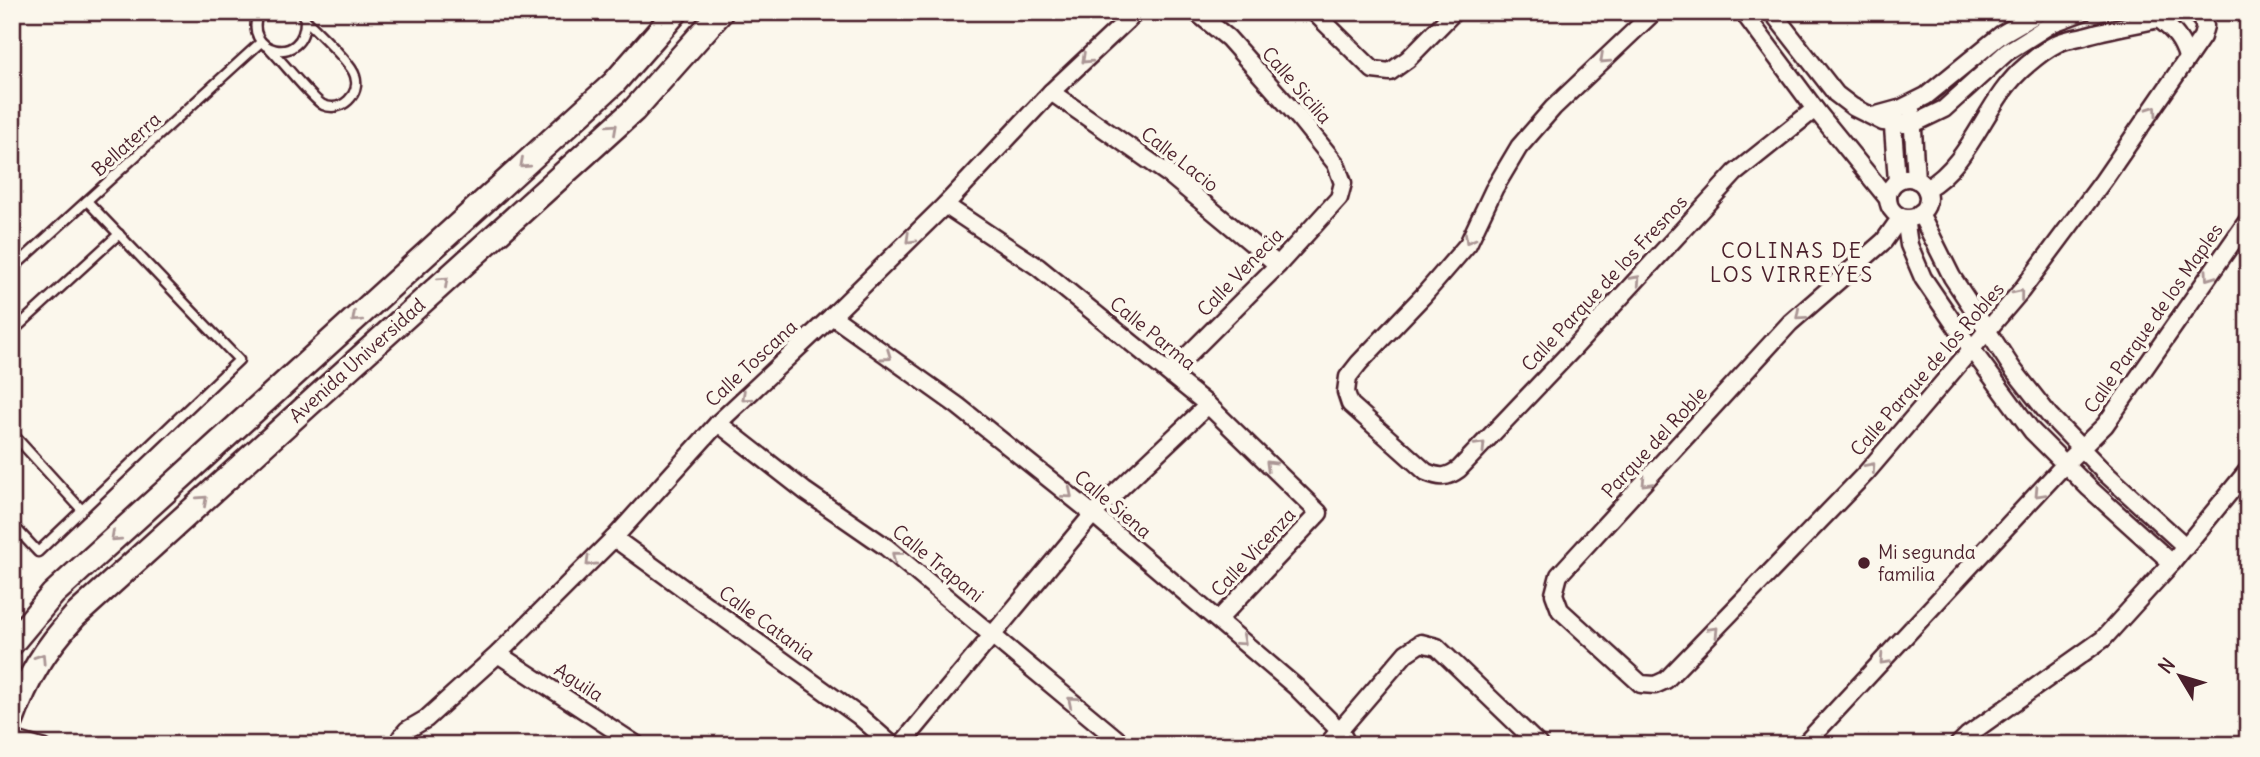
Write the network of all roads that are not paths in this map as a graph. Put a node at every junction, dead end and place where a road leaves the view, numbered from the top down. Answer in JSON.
{"nodes":[{"id":1,"x":259,"y":12,"type":"edge"},
{"id":2,"x":676,"y":12,"type":"edge"},
{"id":3,"x":721,"y":12,"type":"edge"},
{"id":4,"x":1136,"y":12,"type":"edge"},
{"id":5,"x":1196,"y":12,"type":"edge"},
{"id":6,"x":1314,"y":12,"type":"edge"},
{"id":7,"x":1454,"y":12,"type":"edge"},
{"id":8,"x":1654,"y":12,"type":"edge"},
{"id":9,"x":1742,"y":12,"type":"edge"},
{"id":10,"x":1772,"y":12,"type":"edge"},
{"id":11,"x":2040,"y":12,"type":"edge"},
{"id":12,"x":2083,"y":12,"type":"edge"},
{"id":13,"x":2186,"y":12,"type":"edge"},
{"id":14,"x":303,"y":16,"type":"edge"},
{"id":15,"x":2160,"y":20,"type":"junction"},
{"id":16,"x":261,"y":43,"type":"junction"},
{"id":17,"x":271,"y":50,"type":"junction"},
{"id":18,"x":2187,"y":57,"type":"junction"},
{"id":19,"x":1051,"y":92,"type":"junction"},
{"id":20,"x":1912,"y":103,"type":"junction"},
{"id":21,"x":1815,"y":109,"type":"junction"},
{"id":22,"x":1893,"y":118,"type":"junction"},
{"id":23,"x":1913,"y":124,"type":"junction"},
{"id":24,"x":1897,"y":181,"type":"junction"},
{"id":25,"x":1921,"y":184,"type":"junction"},
{"id":26,"x":1339,"y":198,"type":"joint"},
{"id":27,"x":1888,"y":199,"type":"junction"},
{"id":28,"x":88,"y":201,"type":"junction"},
{"id":29,"x":945,"y":205,"type":"junction"},
{"id":30,"x":1909,"y":216,"type":"junction"},
{"id":31,"x":2248,"y":220,"type":"edge"},
{"id":32,"x":119,"y":234,"type":"junction"},
{"id":33,"x":1278,"y":265,"type":"junction"},
{"id":34,"x":12,"y":269,"type":"edge"},
{"id":35,"x":832,"y":316,"type":"junction"},
{"id":36,"x":1987,"y":331,"type":"junction"},
{"id":37,"x":12,"y":332,"type":"edge"},
{"id":38,"x":1972,"y":350,"type":"junction"},
{"id":39,"x":1170,"y":373,"type":"junction"},
{"id":40,"x":1208,"y":405,"type":"junction"},
{"id":41,"x":718,"y":423,"type":"junction"},
{"id":42,"x":12,"y":433,"type":"edge"},
{"id":43,"x":2081,"y":449,"type":"junction"},
{"id":44,"x":2066,"y":464,"type":"junction"},
{"id":45,"x":2248,"y":470,"type":"edge"},
{"id":46,"x":82,"y":510,"type":"junction"},
{"id":47,"x":1319,"y":513,"type":"joint"},
{"id":48,"x":1093,"y":514,"type":"junction"},
{"id":49,"x":12,"y":524,"type":"edge"},
{"id":50,"x":614,"y":538,"type":"junction"},
{"id":51,"x":2186,"y":547,"type":"junction"},
{"id":52,"x":2172,"y":563,"type":"junction"},
{"id":53,"x":53,"y":594,"type":"junction"},
{"id":54,"x":22,"y":617,"type":"dead end"},
{"id":55,"x":1218,"y":620,"type":"junction"},
{"id":56,"x":992,"y":634,"type":"junction"},
{"id":57,"x":12,"y":643,"type":"edge"},
{"id":58,"x":498,"y":654,"type":"junction"},
{"id":59,"x":1666,"y":680,"type":"joint"},
{"id":60,"x":12,"y":720,"type":"edge"},
{"id":61,"x":12,"y":735,"type":"edge"},
{"id":62,"x":1344,"y":738,"type":"edge"},
{"id":63,"x":46,"y":745,"type":"edge"},
{"id":64,"x":400,"y":745,"type":"edge"},
{"id":65,"x":637,"y":745,"type":"edge"},
{"id":66,"x":892,"y":745,"type":"edge"},
{"id":67,"x":901,"y":745,"type":"edge"},
{"id":68,"x":1124,"y":745,"type":"edge"},
{"id":69,"x":1327,"y":745,"type":"edge"},
{"id":70,"x":1539,"y":745,"type":"edge"},
{"id":71,"x":1804,"y":745,"type":"edge"},
{"id":72,"x":1958,"y":745,"type":"edge"}],
"edges":[{"from":1,"to":16,"type":"lane"},
{"from":2,"to":53,"type":"main road","name":"Avenida Universidad","one_way":true},
{"from":60,"to":3,"type":"main road","name":"Avenida Universidad","one_way":true},
{"from":4,"to":19,"type":"street","name":"Calle Toscana","one_way":true},
{"from":5,"to":26,"type":"street","name":"Calle Sicilia"},
{"from":6,"to":7,"type":"street"},
{"from":8,"to":21,"type":"street","name":"Calle Parque de los Fresnos","one_way":true},
{"from":9,"to":21,"type":"street"},
{"from":10,"to":22,"type":"street"},
{"from":11,"to":20,"type":"street"},
{"from":12,"to":23,"type":"street"},
{"from":13,"to":15,"type":"street","name":"Calle Parque de los Robles"},
{"from":13,"to":18,"type":"street","name":"Calle Parque de los Robles"},
{"from":14,"to":17,"type":"lane"},
{"from":14,"to":17,"type":"lane"},
{"from":15,"to":18,"type":"street"},
{"from":15,"to":25,"type":"street"},
{"from":16,"to":17,"type":"lane"},
{"from":16,"to":28,"type":"lane","name":"Bellaterra"},
{"from":36,"to":18,"type":"street","name":"Calle Parque de los Robles","one_way":true},
{"from":19,"to":29,"type":"street","name":"Calle Toscana"},
{"from":19,"to":33,"type":"street","name":"Calle Lacio"},
{"from":20,"to":22,"type":"street"},
{"from":20,"to":23,"type":"street"},
{"from":21,"to":27,"type":"street"},
{"from":22,"to":23,"type":"street"},
{"from":22,"to":24,"type":"street"},
{"from":23,"to":25,"type":"street"},
{"from":24,"to":25,"type":"street"},
{"from":24,"to":27,"type":"street"},
{"from":25,"to":30,"type":"street"},
{"from":26,"to":33,"type":"street","name":"Calle Venecia"},
{"from":27,"to":30,"type":"street"},
{"from":28,"to":32,"type":"lane"},
{"from":28,"to":34,"type":"lane","name":"Bellaterra"},
{"from":29,"to":35,"type":"street","name":"Calle Toscana","one_way":true},
{"from":29,"to":39,"type":"street","name":"Calle Parma"},
{"from":30,"to":36,"type":"street"},
{"from":30,"to":38,"type":"street"},
{"from":30,"to":59,"type":"street","name":"Parque del Roble","one_way":true},
{"from":31,"to":43,"type":"street","name":"Calle Parque de los Maples","one_way":true},
{"from":32,"to":37,"type":"lane"},
{"from":32,"to":46,"type":"lane"},
{"from":33,"to":39,"type":"street","name":"Calle Venecia"},
{"from":35,"to":41,"type":"street","name":"Calle Toscana","one_way":true},
{"from":35,"to":48,"type":"street","name":"Calle Siena","one_way":true},
{"from":36,"to":38,"type":"street","name":"Calle Parque de los Robles"},
{"from":36,"to":43,"type":"street"},
{"from":38,"to":44,"type":"street"},
{"from":59,"to":38,"type":"street","name":"Calle Parque de los Robles","one_way":true},
{"from":39,"to":40,"type":"street","name":"Calle Parma"},
{"from":47,"to":40,"type":"street","name":"Calle Parma","one_way":true},
{"from":40,"to":48,"type":"street"},
{"from":41,"to":50,"type":"street","name":"Calle Toscana"},
{"from":56,"to":41,"type":"street","name":"Calle Trapani","one_way":true},
{"from":42,"to":46,"type":"lane"},
{"from":43,"to":44,"type":"street","name":"Calle Parque de los Maples"},
{"from":43,"to":51,"type":"street"},
{"from":44,"to":52,"type":"street"},
{"from":44,"to":71,"type":"street","name":"Calle Parque de los Maples","one_way":true},
{"from":45,"to":51,"type":"street"},
{"from":46,"to":49,"type":"lane"},
{"from":47,"to":55,"type":"street","name":"Calle Vicenza"},
{"from":48,"to":55,"type":"street","name":"Calle Siena"},
{"from":48,"to":56,"type":"street"},
{"from":50,"to":58,"type":"street","name":"Calle Toscana","one_way":true},
{"from":50,"to":66,"type":"street","name":"Calle Catania"},
{"from":51,"to":52,"type":"street"},
{"from":52,"to":72,"type":"street"},
{"from":53,"to":54,"type":"lane"},
{"from":53,"to":57,"type":"main road","name":"Avenida Universidad"},
{"from":55,"to":62,"type":"street","name":"Calle Siena","one_way":true},
{"from":56,"to":67,"type":"street"},
{"from":68,"to":56,"type":"street","name":"Calle Trapani","one_way":true},
{"from":58,"to":64,"type":"street","name":"Calle Toscana"},
{"from":58,"to":65,"type":"street","name":"Aguila"},
{"from":61,"to":63,"type":"lane"},
{"from":62,"to":69,"type":"street"},
{"from":62,"to":70,"type":"street"}]}
